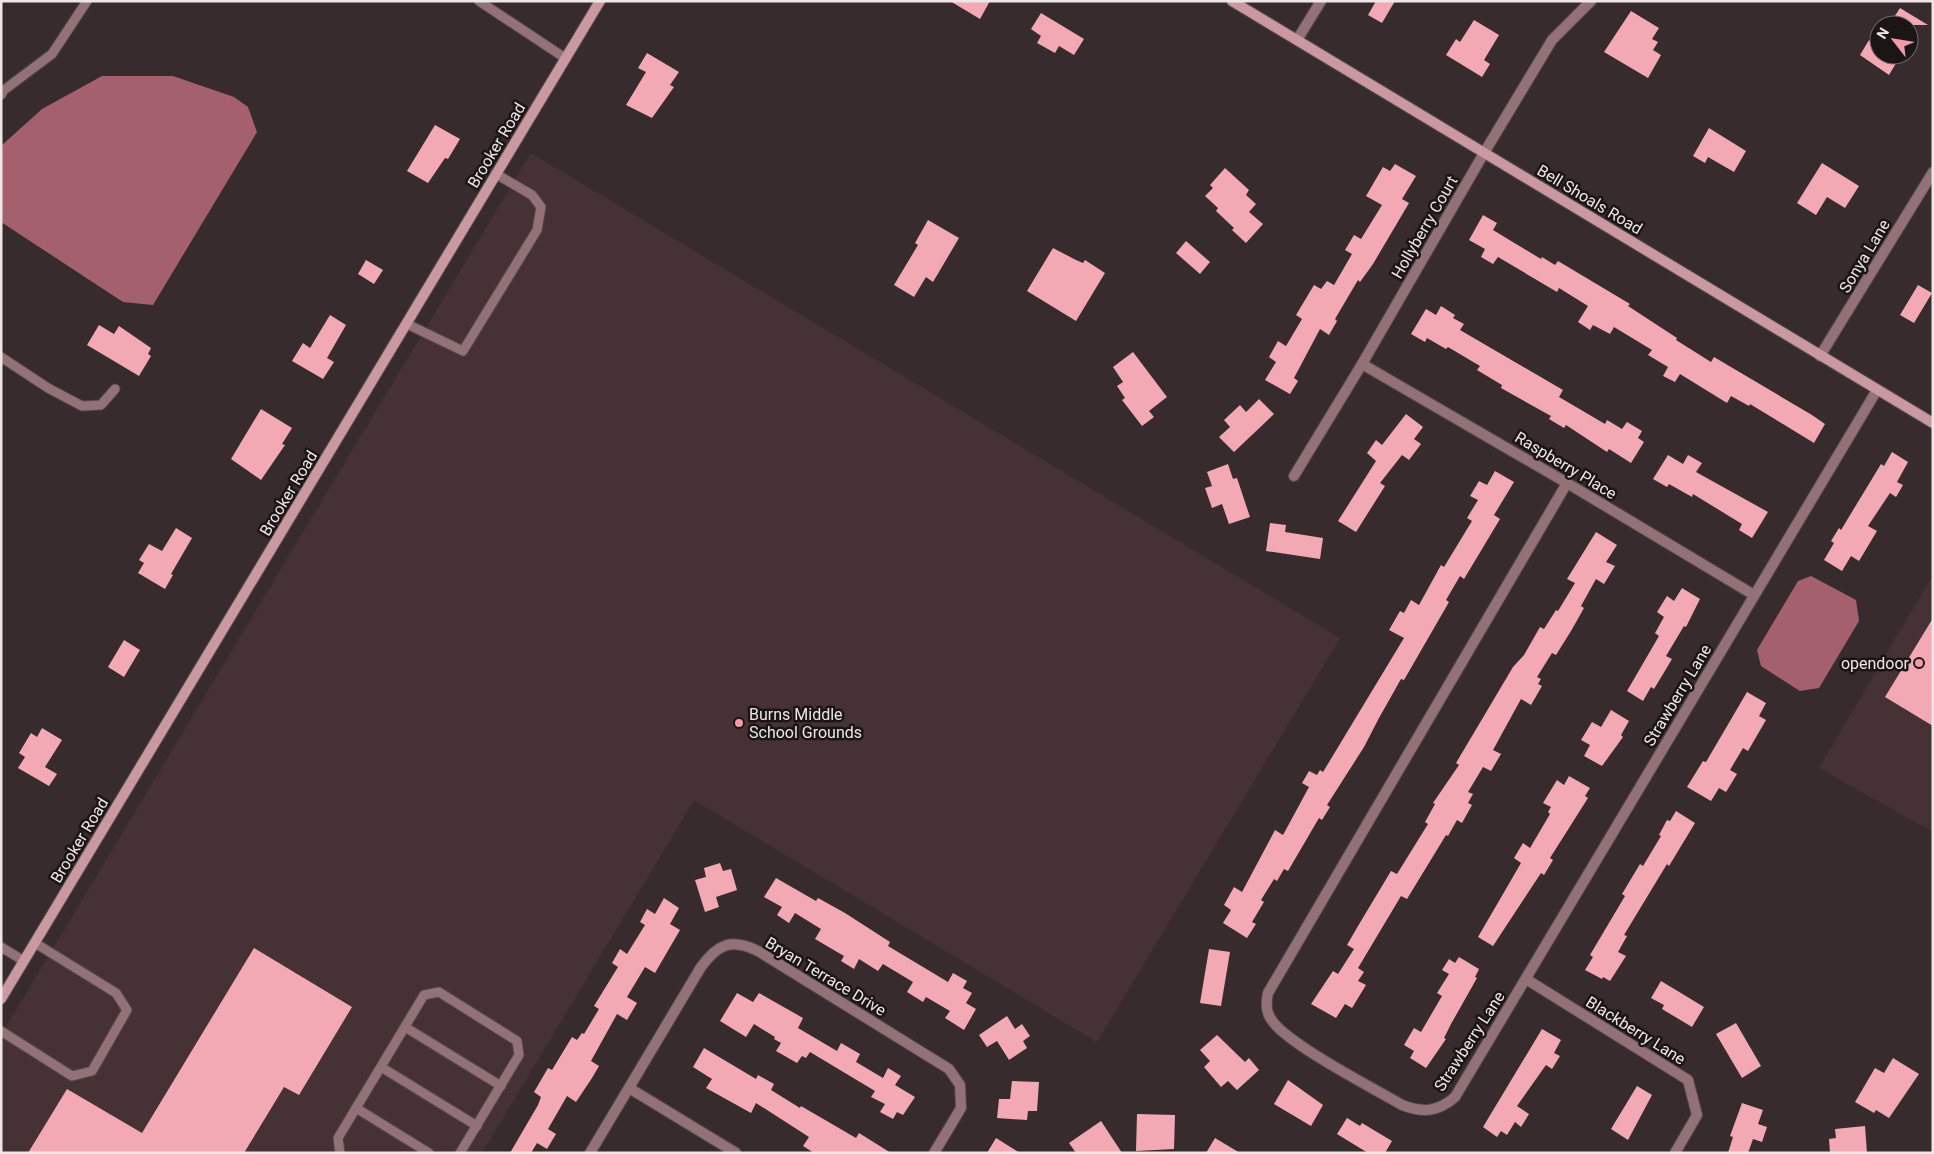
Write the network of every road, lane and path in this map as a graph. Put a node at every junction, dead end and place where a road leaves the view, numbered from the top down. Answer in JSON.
{"nodes":[{"id":1,"x":87,"y":1,"type":"edge"},
{"id":2,"x":479,"y":1,"type":"edge"},
{"id":3,"x":600,"y":1,"type":"edge"},
{"id":4,"x":1232,"y":1,"type":"edge"},
{"id":5,"x":1320,"y":1,"type":"edge"},
{"id":6,"x":1591,"y":1,"type":"edge"},
{"id":7,"x":1297,"y":40,"type":"junction"},
{"id":8,"x":565,"y":58,"type":"junction"},
{"id":9,"x":2,"y":92,"type":"edge"},
{"id":10,"x":1484,"y":153,"type":"junction"},
{"id":11,"x":1933,"y":172,"type":"edge"},
{"id":12,"x":496,"y":174,"type":"junction"},
{"id":13,"x":408,"y":324,"type":"junction"},
{"id":14,"x":1820,"y":356,"type":"junction"},
{"id":15,"x":1,"y":357,"type":"edge"},
{"id":16,"x":1362,"y":364,"type":"junction"},
{"id":17,"x":116,"y":389,"type":"dead end"},
{"id":18,"x":1877,"y":390,"type":"junction"},
{"id":19,"x":1933,"y":423,"type":"edge"},
{"id":20,"x":1294,"y":476,"type":"dead end"},
{"id":21,"x":1567,"y":483,"type":"junction"},
{"id":22,"x":1754,"y":595,"type":"junction"},
{"id":23,"x":35,"y":943,"type":"junction"},
{"id":24,"x":1,"y":947,"type":"edge"},
{"id":25,"x":24,"y":961,"type":"junction"},
{"id":26,"x":1526,"y":980,"type":"junction"},
{"id":27,"x":1,"y":999,"type":"edge"},
{"id":28,"x":405,"y":1027,"type":"junction"},
{"id":29,"x":1,"y":1031,"type":"edge"},
{"id":30,"x":381,"y":1067,"type":"junction"},
{"id":31,"x":501,"y":1086,"type":"junction"},
{"id":32,"x":629,"y":1088,"type":"junction"},
{"id":33,"x":356,"y":1108,"type":"junction"},
{"id":34,"x":477,"y":1126,"type":"junction"},
{"id":35,"x":340,"y":1153,"type":"edge"},
{"id":36,"x":429,"y":1153,"type":"edge"},
{"id":37,"x":460,"y":1153,"type":"edge"},
{"id":38,"x":590,"y":1153,"type":"edge"},
{"id":39,"x":736,"y":1153,"type":"edge"},
{"id":40,"x":934,"y":1153,"type":"edge"},
{"id":41,"x":1675,"y":1153,"type":"edge"}],
"edges":[{"from":1,"to":9,"type":"lane"},
{"from":2,"to":8,"type":"lane"},
{"from":3,"to":8,"type":"street","name":"Brooker Road"},
{"from":4,"to":7,"type":"street","name":"Bell Shoals Road"},
{"from":5,"to":7,"type":"street"},
{"from":6,"to":10,"type":"street","name":"Hollyberry Court"},
{"from":7,"to":10,"type":"street","name":"Bell Shoals Road"},
{"from":8,"to":12,"type":"street","name":"Brooker Road"},
{"from":10,"to":14,"type":"street","name":"Bell Shoals Road"},
{"from":10,"to":16,"type":"street","name":"Hollyberry Court"},
{"from":11,"to":14,"type":"street","name":"Sonya Lane"},
{"from":12,"to":13,"type":"street","name":"Brooker Road"},
{"from":12,"to":13,"type":"lane"},
{"from":13,"to":23,"type":"street","name":"Brooker Road"},
{"from":14,"to":18,"type":"street","name":"Bell Shoals Road"},
{"from":15,"to":17,"type":"lane"},
{"from":16,"to":20,"type":"street","name":"Hollyberry Court"},
{"from":16,"to":21,"type":"street","name":"Raspberry Place"},
{"from":18,"to":19,"type":"street","name":"Bell Shoals Road"},
{"from":18,"to":22,"type":"street","name":"Strawberry Lane"},
{"from":21,"to":22,"type":"street","name":"Raspberry Place"},
{"from":21,"to":26,"type":"street","name":"Strawberry Lane"},
{"from":22,"to":26,"type":"street","name":"Strawberry Lane"},
{"from":23,"to":25,"type":"street","name":"Brooker Road"},
{"from":23,"to":29,"type":"lane"},
{"from":24,"to":25,"type":"lane"},
{"from":25,"to":27,"type":"street","name":"Brooker Road"},
{"from":26,"to":41,"type":"street","name":"Blackberry Lane"},
{"from":28,"to":30,"type":"lane"},
{"from":28,"to":31,"type":"lane"},
{"from":28,"to":31,"type":"lane"},
{"from":30,"to":33,"type":"lane"},
{"from":30,"to":34,"type":"lane"},
{"from":31,"to":34,"type":"lane"},
{"from":32,"to":38,"type":"street","name":"Bryan Terrace Drive"},
{"from":32,"to":39,"type":"street"},
{"from":32,"to":40,"type":"street","name":"Bryan Terrace Drive"},
{"from":33,"to":35,"type":"lane"},
{"from":33,"to":36,"type":"lane"},
{"from":34,"to":37,"type":"lane"}]}
